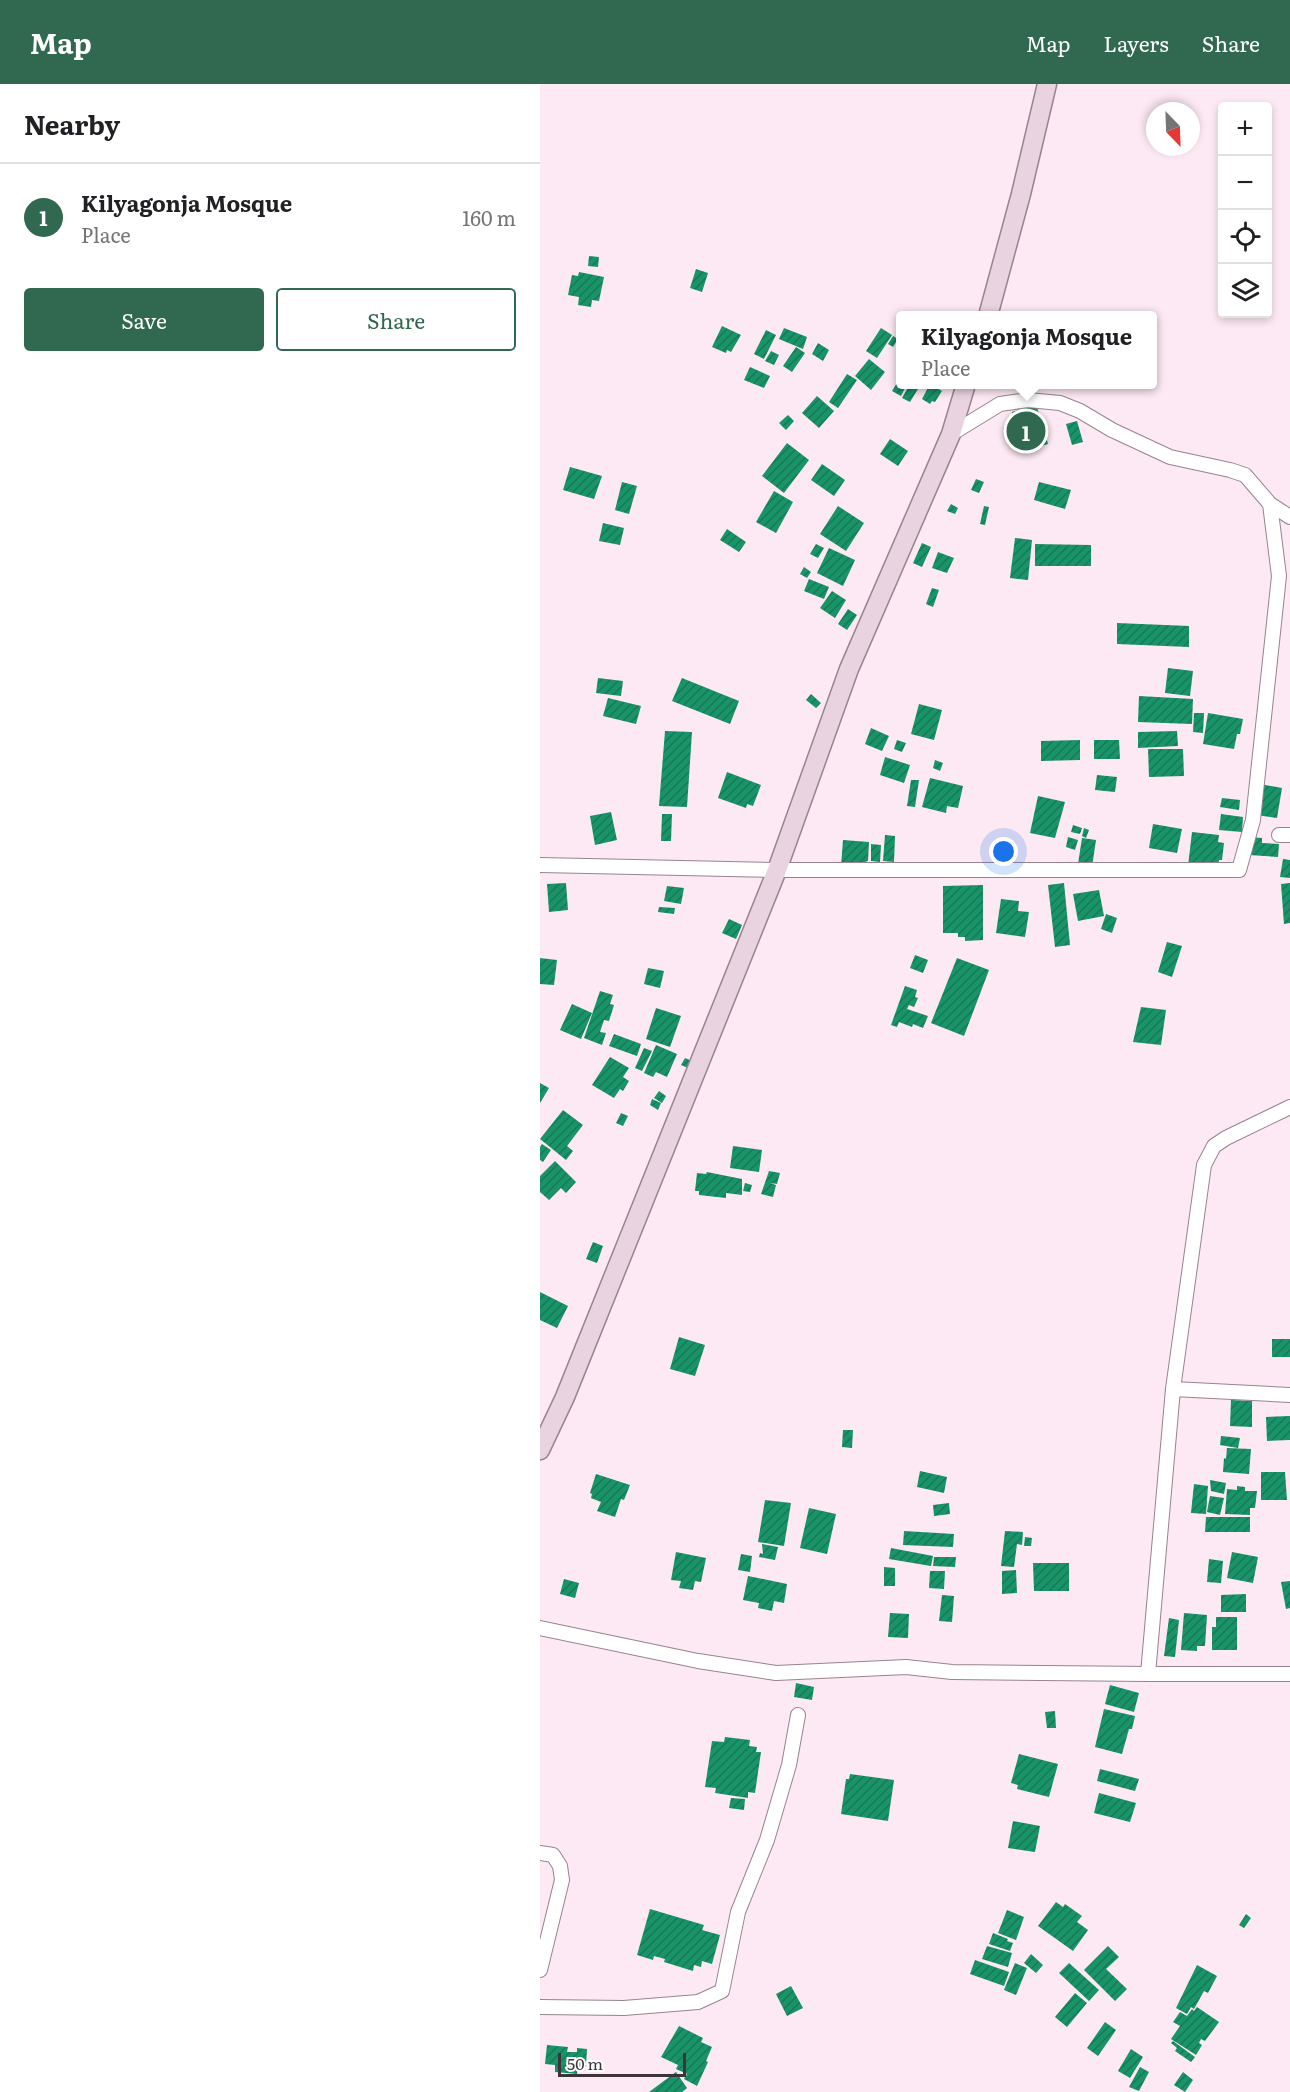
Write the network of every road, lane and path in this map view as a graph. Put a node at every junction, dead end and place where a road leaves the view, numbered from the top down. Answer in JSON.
{"nodes":[{"id":1,"x":1047,"y":84,"type":"edge"},
{"id":2,"x":989,"y":311,"type":"edge"},
{"id":3,"x":964,"y":389,"type":"edge"},
{"id":4,"x":951,"y":434,"type":"junction"},
{"id":5,"x":1270,"y":504,"type":"junction"},
{"id":6,"x":1290,"y":517,"type":"edge"},
{"id":7,"x":540,"y":865,"type":"edge"},
{"id":8,"x":777,"y":870,"type":"junction"},
{"id":9,"x":1290,"y":1107,"type":"edge"},
{"id":10,"x":1173,"y":1389,"type":"junction"},
{"id":11,"x":1290,"y":1395,"type":"edge"},
{"id":12,"x":540,"y":1450,"type":"edge"},
{"id":13,"x":540,"y":1628,"type":"edge"},
{"id":14,"x":1148,"y":1674,"type":"junction"},
{"id":15,"x":1290,"y":1674,"type":"edge"},
{"id":16,"x":798,"y":1715,"type":"dead end"},
{"id":17,"x":540,"y":1853,"type":"edge"},
{"id":18,"x":540,"y":1970,"type":"edge"},
{"id":19,"x":540,"y":2007,"type":"edge"}],
"edges":[{"from":1,"to":2,"type":"street"},
{"from":3,"to":4,"type":"street"},
{"from":4,"to":5,"type":"street"},
{"from":4,"to":8,"type":"street"},
{"from":5,"to":6,"type":"street"},
{"from":5,"to":8,"type":"street"},
{"from":7,"to":8,"type":"street"},
{"from":8,"to":12,"type":"street"},
{"from":9,"to":10,"type":"street"},
{"from":10,"to":11,"type":"street"},
{"from":10,"to":14,"type":"street"},
{"from":13,"to":14,"type":"street"},
{"from":14,"to":15,"type":"street"},
{"from":16,"to":19,"type":"street"},
{"from":17,"to":18,"type":"street"}]}
